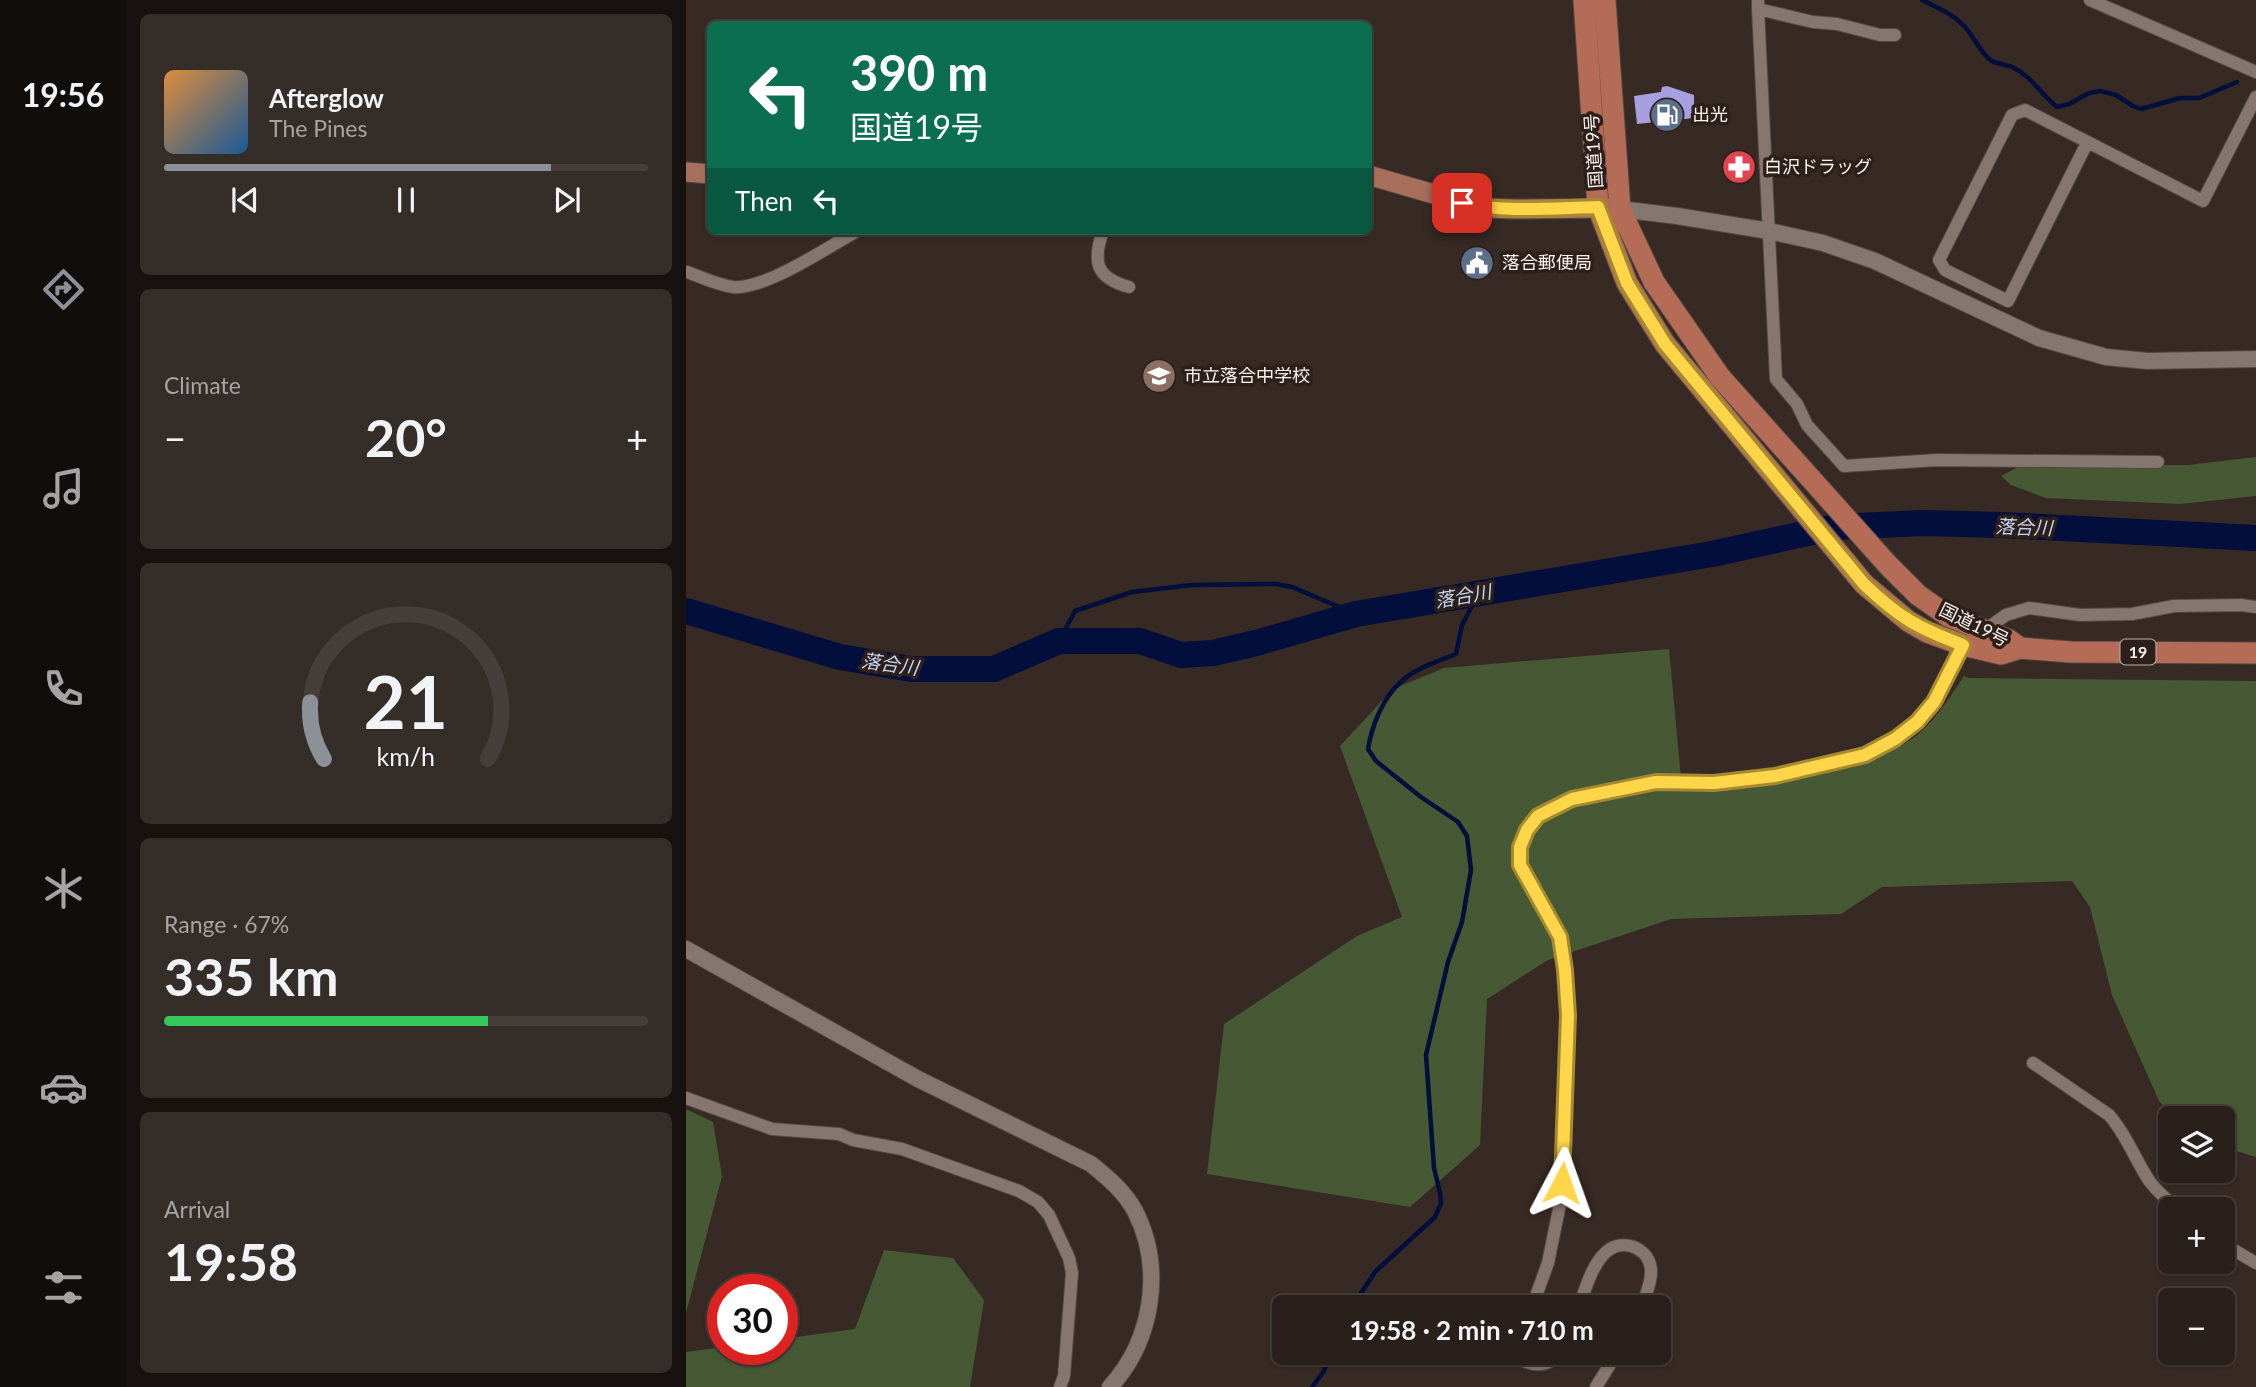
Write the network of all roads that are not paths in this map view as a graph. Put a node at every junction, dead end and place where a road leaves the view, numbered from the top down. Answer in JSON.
{"nodes":[{"id":1,"x":1584,"y":0,"type":"edge"},
{"id":2,"x":1605,"y":0,"type":"edge"},
{"id":3,"x":2090,"y":0,"type":"edge"},
{"id":4,"x":1758,"y":5,"type":"edge"},
{"id":5,"x":1895,"y":35,"type":"dead end"},
{"id":6,"x":2256,"y":72,"type":"edge"},
{"id":7,"x":2256,"y":97,"type":"edge"},
{"id":8,"x":2087,"y":143,"type":"junction"},
{"id":9,"x":686,"y":172,"type":"edge"},
{"id":10,"x":707,"y":174,"type":"edge"},
{"id":11,"x":1372,"y":176,"type":"edge"},
{"id":12,"x":1609,"y":208,"type":"junction"},
{"id":13,"x":1769,"y":231,"type":"junction"},
{"id":14,"x":850,"y":235,"type":"edge"},
{"id":15,"x":1102,"y":235,"type":"edge"},
{"id":16,"x":687,"y":272,"type":"edge"},
{"id":17,"x":1129,"y":287,"type":"dead end"},
{"id":18,"x":2256,"y":359,"type":"edge"},
{"id":19,"x":2158,"y":462,"type":"dead end"},
{"id":20,"x":2256,"y":607,"type":"edge"},
{"id":21,"x":1985,"y":630,"type":"junction"},
{"id":22,"x":1963,"y":645,"type":"junction"},
{"id":23,"x":2020,"y":648,"type":"junction"},
{"id":24,"x":2256,"y":653,"type":"edge"},
{"id":25,"x":686,"y":949,"type":"edge"},
{"id":26,"x":2033,"y":1063,"type":"dead end"},
{"id":27,"x":686,"y":1098,"type":"edge"},
{"id":28,"x":2163,"y":1197,"type":"edge"},
{"id":29,"x":2235,"y":1251,"type":"edge"},
{"id":30,"x":2256,"y":1264,"type":"edge"},
{"id":31,"x":1536,"y":1295,"type":"edge"},
{"id":32,"x":1584,"y":1295,"type":"edge"},
{"id":33,"x":1645,"y":1295,"type":"edge"},
{"id":34,"x":1610,"y":1365,"type":"edge"},
{"id":35,"x":1060,"y":1387,"type":"edge"},
{"id":36,"x":1110,"y":1387,"type":"edge"},
{"id":37,"x":1596,"y":1387,"type":"edge"}],
"edges":[{"from":1,"to":12,"type":"highway","name":"国道19号","number":"19"},
{"from":2,"to":12,"type":"highway","name":"国道19号","number":"19"},
{"from":3,"to":6,"type":"street"},
{"from":4,"to":5,"type":"street"},
{"from":4,"to":13,"type":"street"},
{"from":7,"to":8,"type":"street"},
{"from":8,"to":8,"type":"street"},
{"from":9,"to":10,"type":"main road"},
{"from":11,"to":12,"type":"main road"},
{"from":12,"to":13,"type":"street"},
{"from":12,"to":21,"type":"highway","name":"国道19号","number":"19"},
{"from":12,"to":22,"type":"highway","name":"国道19号","number":"19"},
{"from":13,"to":18,"type":"street"},
{"from":13,"to":19,"type":"street"},
{"from":14,"to":16,"type":"street"},
{"from":15,"to":17,"type":"street"},
{"from":20,"to":21,"type":"street"},
{"from":21,"to":22,"type":"street"},
{"from":21,"to":23,"type":"highway","name":"国道19号","number":"19"},
{"from":22,"to":23,"type":"highway","name":"国道19号","number":"19"},
{"from":22,"to":31,"type":"street"},
{"from":23,"to":24,"type":"highway","name":"国道19号","number":"19"},
{"from":25,"to":36,"type":"street"},
{"from":26,"to":28,"type":"street"},
{"from":27,"to":35,"type":"street"},
{"from":29,"to":30,"type":"street"},
{"from":32,"to":33,"type":"street"},
{"from":34,"to":37,"type":"street"}]}
